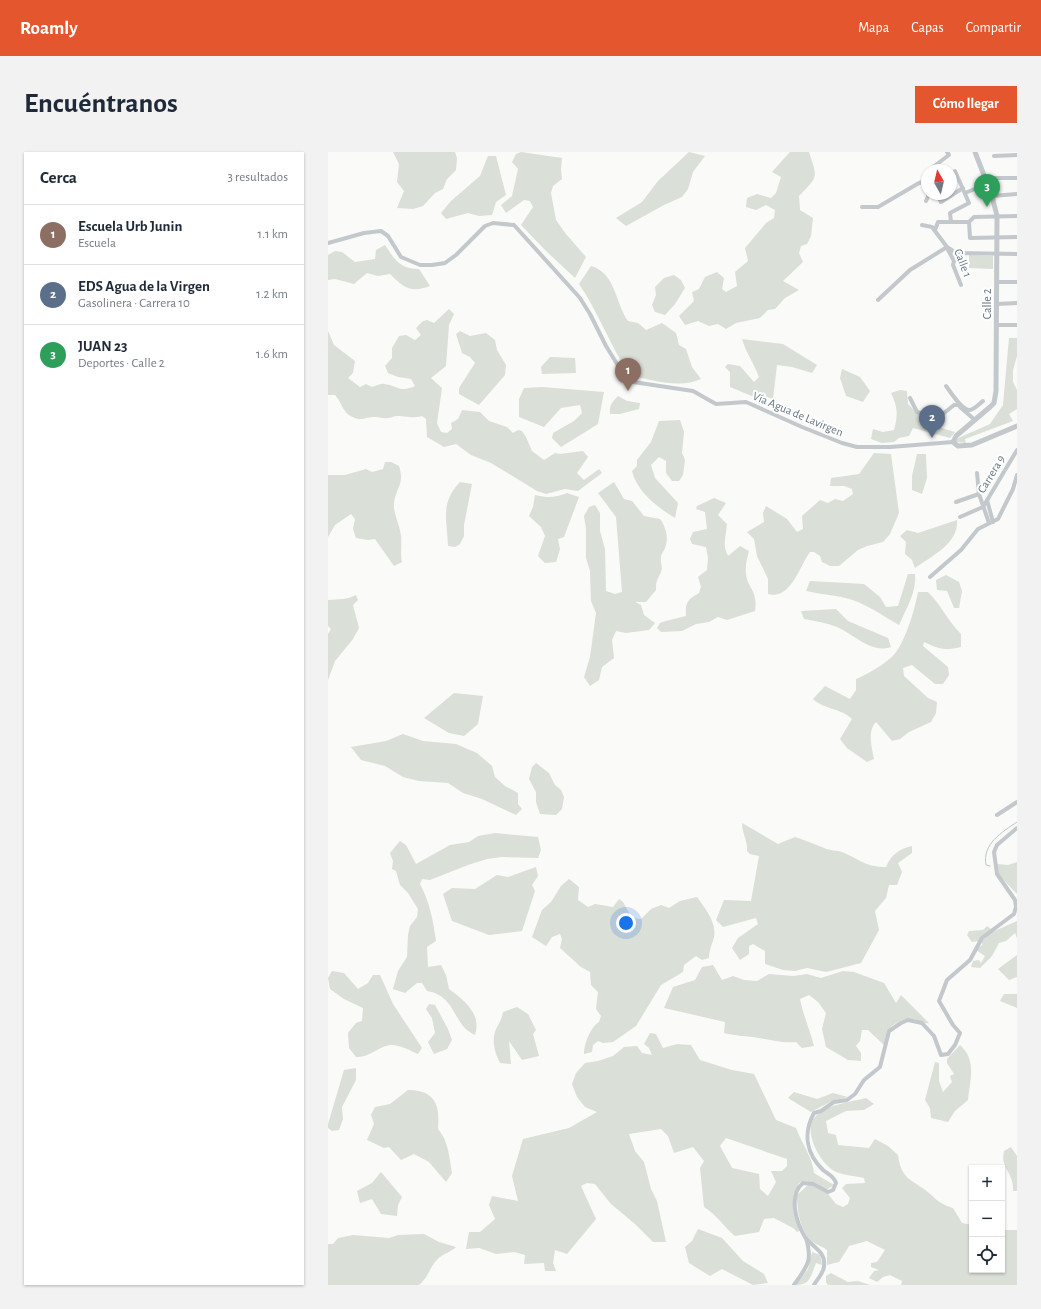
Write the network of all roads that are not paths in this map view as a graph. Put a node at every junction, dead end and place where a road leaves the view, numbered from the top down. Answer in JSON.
{"nodes":[{"id":1,"x":947,"y":152,"type":"edge"},
{"id":2,"x":975,"y":152,"type":"edge"},
{"id":3,"x":1005,"y":154,"type":"edge"},
{"id":4,"x":1017,"y":155,"type":"edge"},
{"id":5,"x":994,"y":156,"type":"dead end"},
{"id":6,"x":937,"y":164,"type":"edge"},
{"id":7,"x":957,"y":175,"type":"edge"},
{"id":8,"x":1017,"y":178,"type":"edge"},
{"id":9,"x":921,"y":182,"type":"edge"},
{"id":10,"x":987,"y":182,"type":"junction"},
{"id":11,"x":964,"y":191,"type":"junction"},
{"id":12,"x":957,"y":193,"type":"edge"},
{"id":13,"x":1017,"y":194,"type":"edge"},
{"id":14,"x":992,"y":196,"type":"junction"},
{"id":15,"x":862,"y":207,"type":"dead end"},
{"id":16,"x":997,"y":216,"type":"junction"},
{"id":17,"x":1017,"y":216,"type":"edge"},
{"id":18,"x":951,"y":222,"type":"junction"},
{"id":19,"x":969,"y":222,"type":"junction"},
{"id":20,"x":922,"y":225,"type":"dead end"},
{"id":21,"x":935,"y":230,"type":"junction"},
{"id":22,"x":997,"y":237,"type":"junction"},
{"id":23,"x":1017,"y":237,"type":"edge"},
{"id":24,"x":328,"y":243,"type":"edge"},
{"id":25,"x":946,"y":248,"type":"junction"},
{"id":26,"x":997,"y":254,"type":"junction"},
{"id":27,"x":1017,"y":254,"type":"edge"},
{"id":28,"x":997,"y":282,"type":"junction"},
{"id":29,"x":1017,"y":282,"type":"edge"},
{"id":30,"x":961,"y":285,"type":"dead end"},
{"id":31,"x":878,"y":300,"type":"dead end"},
{"id":32,"x":1017,"y":303,"type":"edge"},
{"id":33,"x":997,"y":304,"type":"junction"},
{"id":34,"x":997,"y":325,"type":"junction"},
{"id":35,"x":1017,"y":325,"type":"edge"},
{"id":36,"x":946,"y":386,"type":"dead end"},
{"id":37,"x":910,"y":398,"type":"dead end"},
{"id":38,"x":983,"y":400,"type":"dead end"},
{"id":39,"x":958,"y":403,"type":"junction"},
{"id":40,"x":975,"y":420,"type":"junction"},
{"id":41,"x":1017,"y":427,"type":"edge"},
{"id":42,"x":953,"y":442,"type":"junction"},
{"id":43,"x":1017,"y":450,"type":"edge"},
{"id":44,"x":977,"y":473,"type":"dead end"},
{"id":45,"x":1017,"y":475,"type":"edge"},
{"id":46,"x":979,"y":494,"type":"junction"},
{"id":47,"x":987,"y":500,"type":"junction"},
{"id":48,"x":956,"y":502,"type":"dead end"},
{"id":49,"x":982,"y":507,"type":"junction"},
{"id":50,"x":960,"y":517,"type":"dead end"},
{"id":51,"x":991,"y":522,"type":"junction"},
{"id":52,"x":930,"y":576,"type":"dead end"},
{"id":53,"x":1017,"y":802,"type":"edge"},
{"id":54,"x":997,"y":815,"type":"dead end"},
{"id":55,"x":1017,"y":828,"type":"edge"},
{"id":56,"x":805,"y":1237,"type":"junction"},
{"id":57,"x":794,"y":1285,"type":"edge"},
{"id":58,"x":814,"y":1285,"type":"edge"}],
"edges":[{"from":1,"to":6,"type":"street"},
{"from":2,"to":10,"type":"street","name":"Calle 2"},
{"from":3,"to":4,"type":"street"},
{"from":3,"to":5,"type":"street"},
{"from":7,"to":11,"type":"street"},
{"from":8,"to":10,"type":"street"},
{"from":9,"to":15,"type":"street"},
{"from":10,"to":11,"type":"street"},
{"from":10,"to":14,"type":"street","name":"Calle 2"},
{"from":11,"to":12,"type":"street"},
{"from":11,"to":18,"type":"street"},
{"from":13,"to":14,"type":"street"},
{"from":14,"to":16,"type":"street","name":"Calle 2"},
{"from":16,"to":17,"type":"street"},
{"from":16,"to":19,"type":"street"},
{"from":16,"to":22,"type":"street","name":"Calle 2"},
{"from":18,"to":19,"type":"street"},
{"from":18,"to":21,"type":"street"},
{"from":19,"to":22,"type":"street"},
{"from":20,"to":21,"type":"street"},
{"from":21,"to":25,"type":"street","name":"Calle 1"},
{"from":22,"to":23,"type":"street"},
{"from":22,"to":26,"type":"street","name":"Calle 2"},
{"from":24,"to":42,"type":"street","name":"Vía Agua de Lavirgen"},
{"from":25,"to":26,"type":"street"},
{"from":25,"to":30,"type":"street","name":"Calle 1"},
{"from":25,"to":31,"type":"street"},
{"from":26,"to":27,"type":"street"},
{"from":26,"to":28,"type":"street","name":"Calle 2"},
{"from":28,"to":29,"type":"street"},
{"from":28,"to":33,"type":"street","name":"Calle 2"},
{"from":32,"to":33,"type":"street"},
{"from":33,"to":34,"type":"street","name":"Calle 2"},
{"from":34,"to":35,"type":"street"},
{"from":34,"to":40,"type":"street","name":"Calle 2"},
{"from":36,"to":39,"type":"street"},
{"from":37,"to":39,"type":"street"},
{"from":38,"to":39,"type":"street"},
{"from":39,"to":40,"type":"street"},
{"from":40,"to":42,"type":"street","name":"Calle 2"},
{"from":41,"to":42,"type":"street"},
{"from":43,"to":47,"type":"street","name":"Carrera 9"},
{"from":44,"to":46,"type":"street"},
{"from":45,"to":51,"type":"street"},
{"from":46,"to":48,"type":"street"},
{"from":46,"to":49,"type":"street"},
{"from":47,"to":49,"type":"street","name":"Carrera 9"},
{"from":47,"to":51,"type":"street"},
{"from":49,"to":50,"type":"street","name":"Carrera 9"},
{"from":49,"to":51,"type":"street"},
{"from":51,"to":52,"type":"street"},
{"from":53,"to":54,"type":"street"},
{"from":55,"to":56,"type":"street"},
{"from":56,"to":57,"type":"street"},
{"from":56,"to":58,"type":"street"}]}
